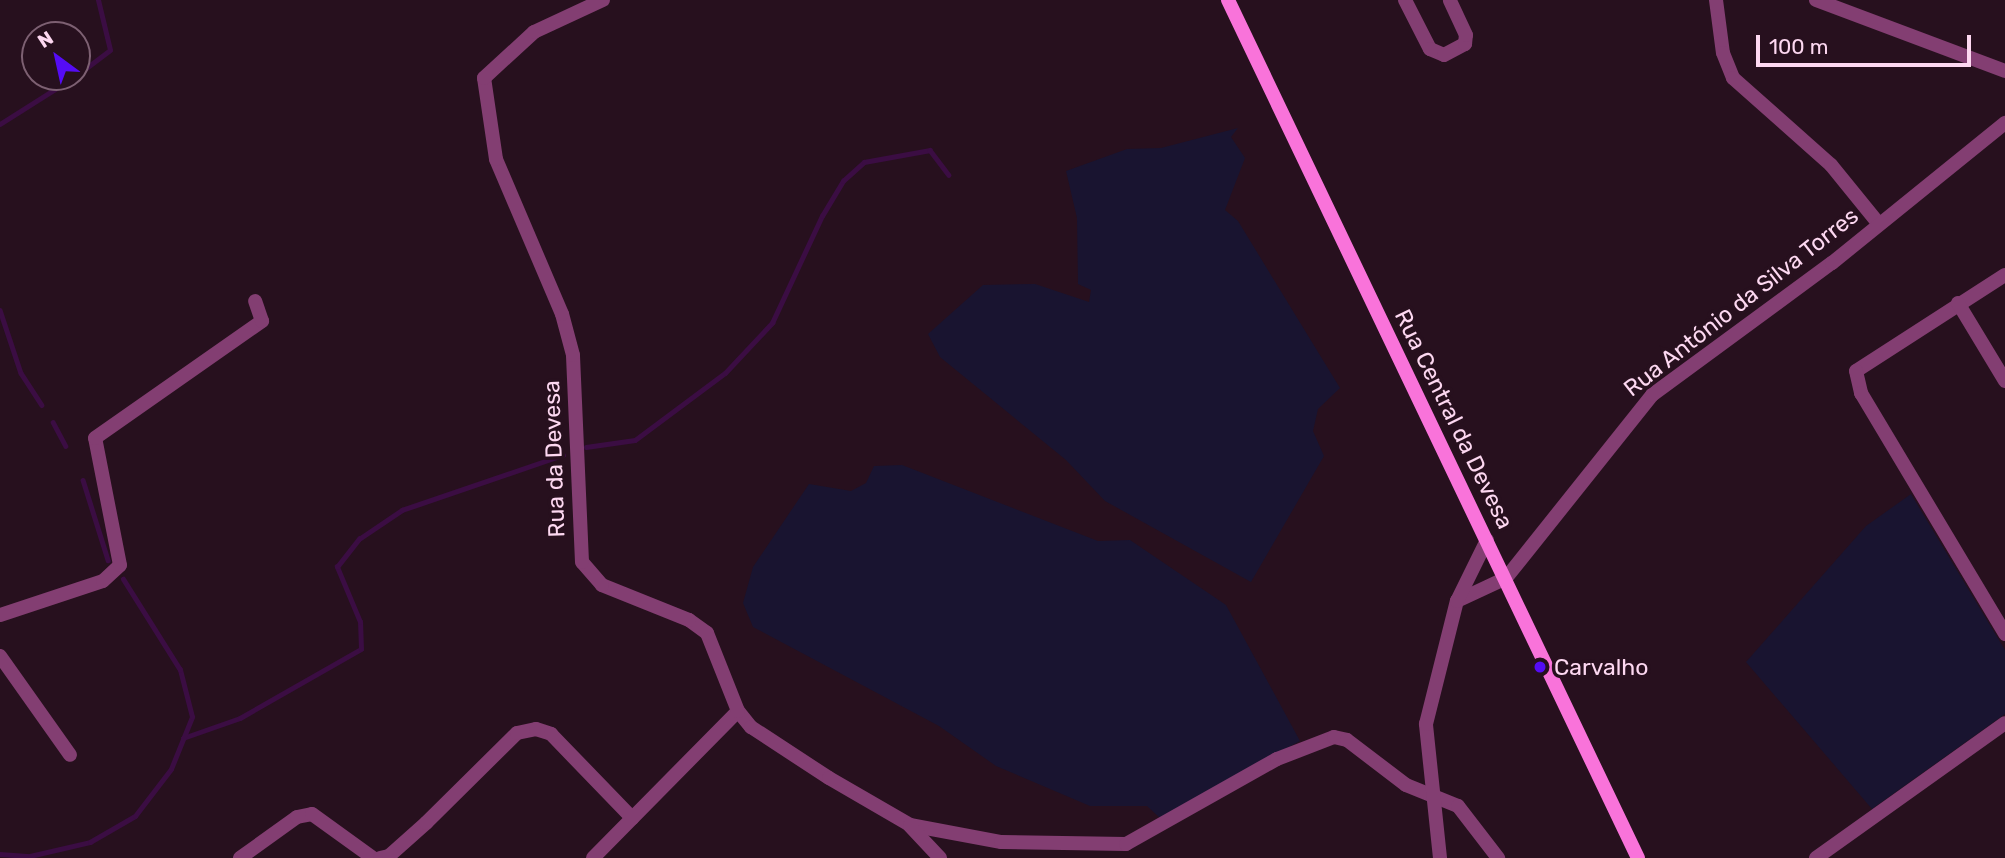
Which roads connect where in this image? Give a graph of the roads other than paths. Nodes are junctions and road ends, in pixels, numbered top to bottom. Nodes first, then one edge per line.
1 (603, 0) edge
2 (1228, 0) edge
3 (1405, 0) edge
4 (1450, 0) edge
5 (1716, 0) edge
6 (1816, 0) edge
7 (2005, 71) edge
8 (2005, 122) edge
9 (1879, 223) junction
10 (2005, 275) edge
11 (255, 301) dead end
12 (1958, 303) junction
13 (2005, 381) edge
14 (1487, 540) junction
15 (1506, 578) junction
16 (1457, 601) junction
17 (0, 615) edge
18 (2005, 634) edge
19 (0, 656) edge
20 (738, 711) junction
21 (2005, 723) edge
22 (70, 755) dead end
23 (1430, 792) junction
24 (632, 818) junction
25 (909, 825) junction
26 (240, 858) edge
27 (373, 858) edge
28 (380, 858) edge
29 (593, 858) edge
30 (940, 858) edge
31 (1440, 858) edge
32 (1498, 858) edge
33 (1638, 858) edge
34 (1816, 858) edge

1 - 20 street, Rua da Devesa
2 - 14 main road, Rua Central da Devesa
3 - 4 street
5 - 9 street
6 - 7 street
8 - 9 street, Rua António da Silva Torres
9 - 15 street, Rua António da Silva Torres
10 - 12 street
11 - 17 street
12 - 13 street
12 - 18 street
14 - 15 main road, Rua Central da Devesa
14 - 16 street
15 - 16 street
15 - 33 main road, Rua Central da Devesa
16 - 23 street
19 - 22 street
20 - 24 street
20 - 25 street
21 - 34 street
23 - 25 street
23 - 31 street
23 - 32 street
24 - 28 street
24 - 29 street
25 - 30 street
26 - 27 street

